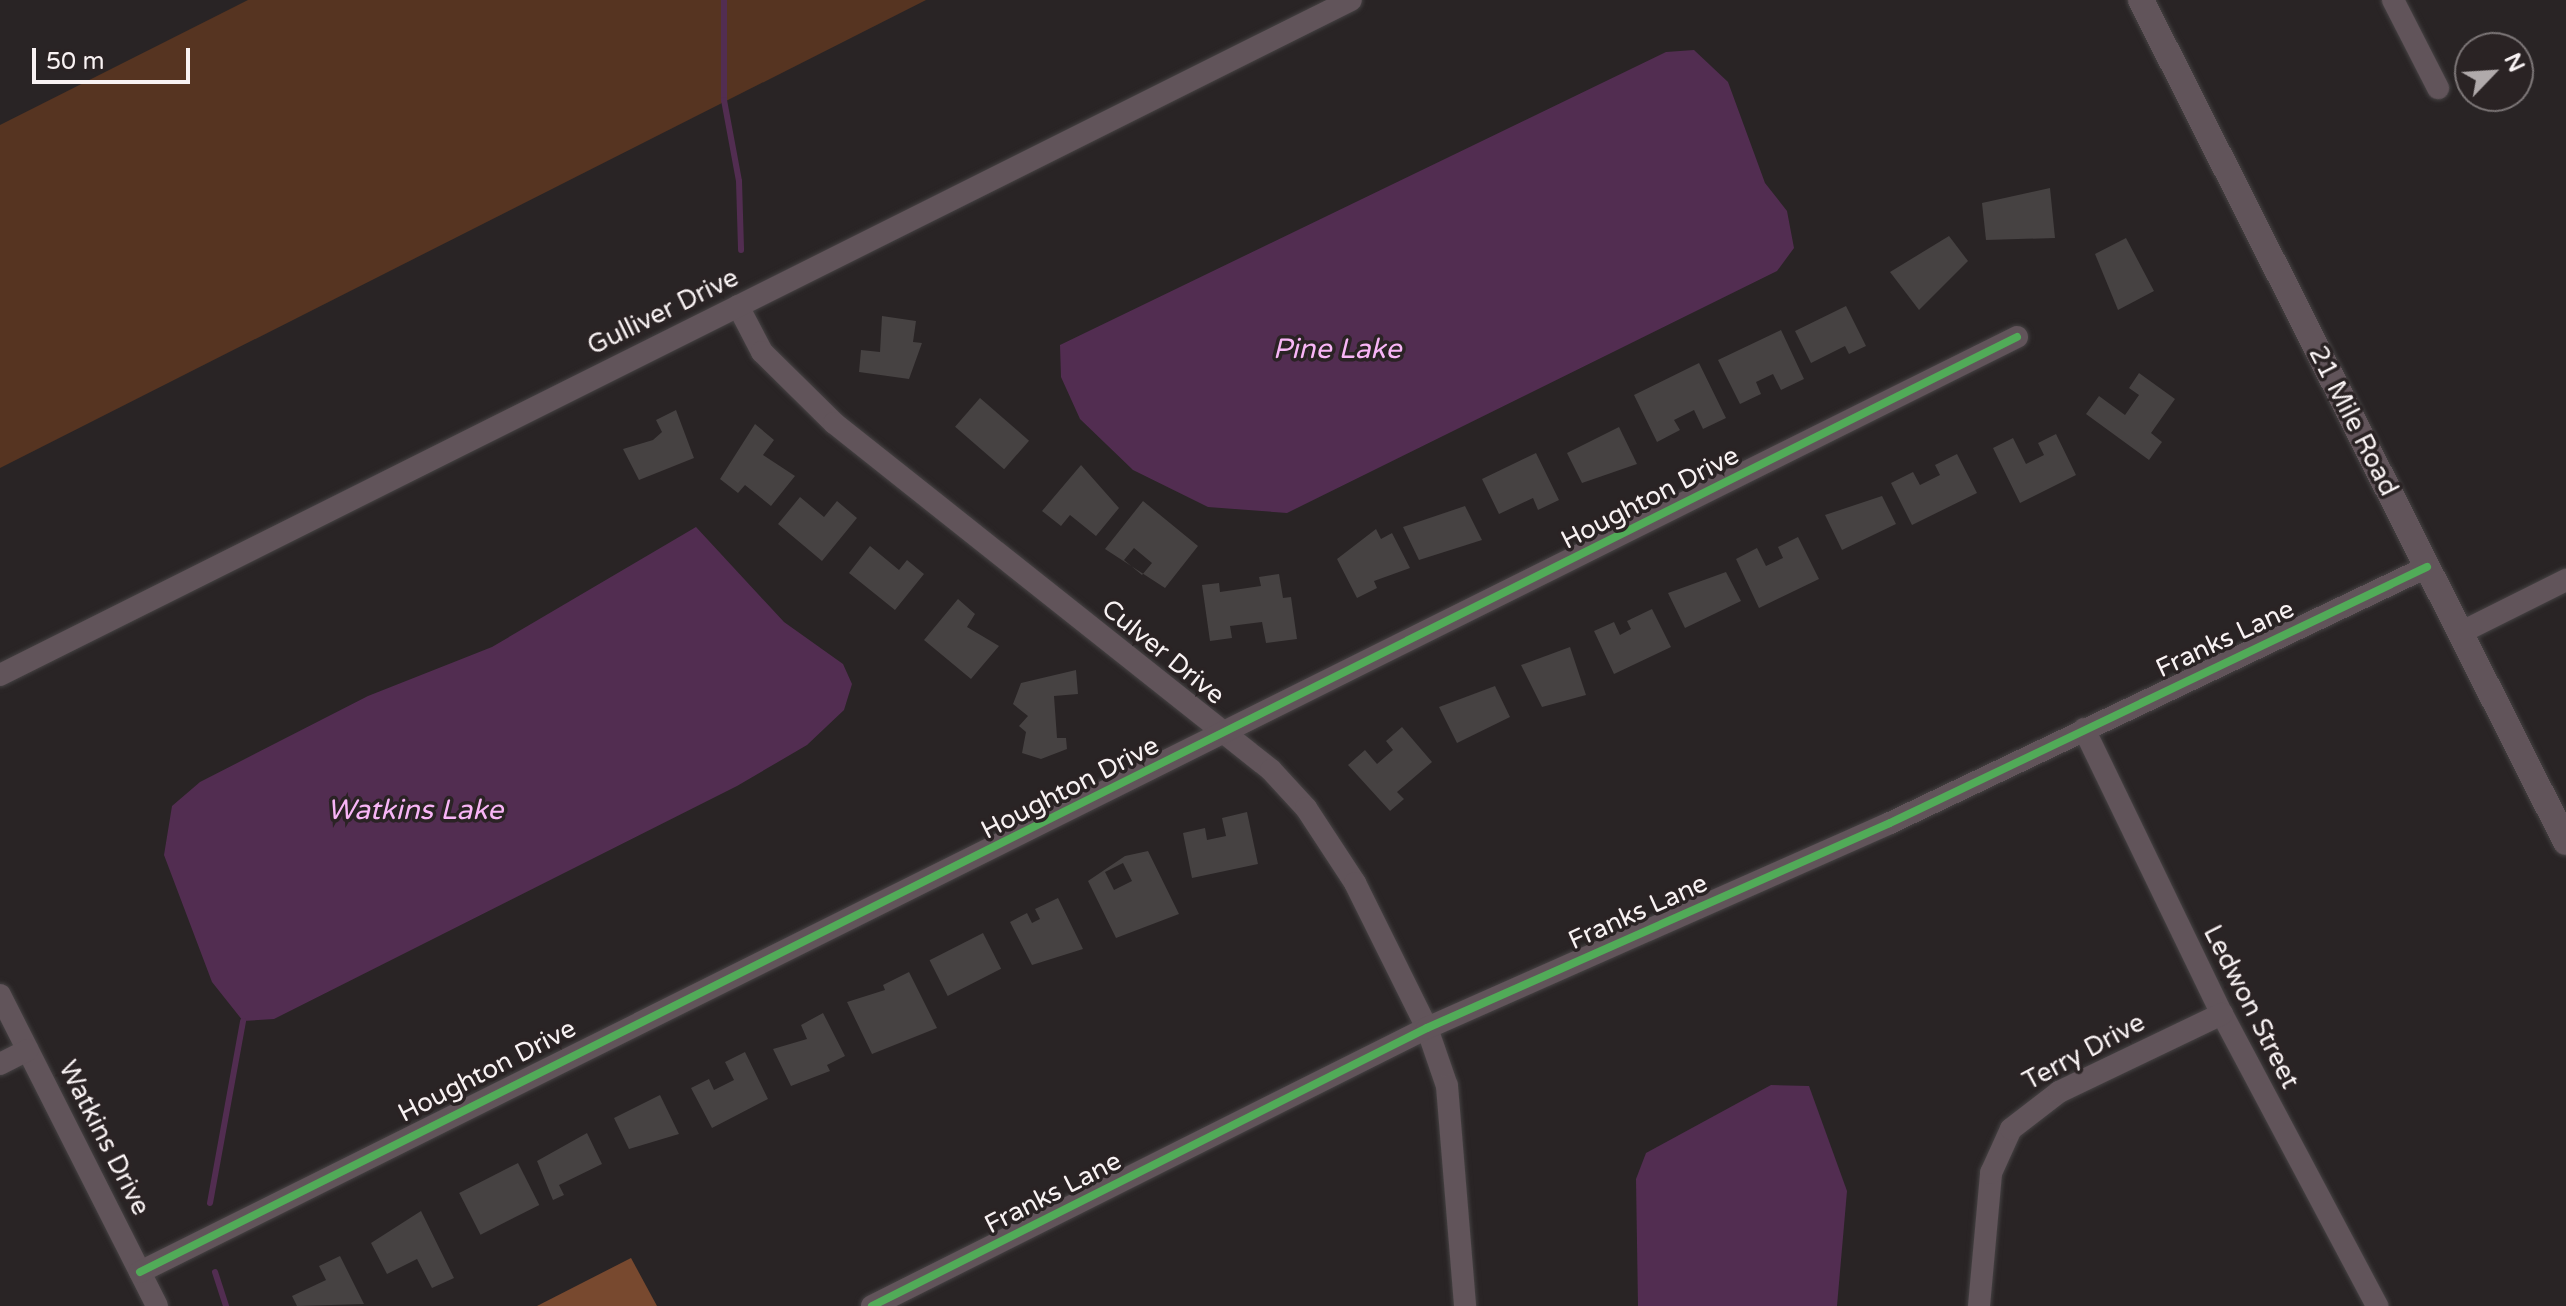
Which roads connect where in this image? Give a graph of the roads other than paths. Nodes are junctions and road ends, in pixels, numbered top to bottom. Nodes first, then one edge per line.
1 (1351, 0) edge
2 (2141, 0) edge
3 (2393, 0) edge
4 (2438, 88) dead end
5 (738, 306) junction
6 (2017, 337) dead end
7 (2427, 567) junction
8 (2566, 580) edge
9 (2460, 633) junction
10 (0, 675) edge
11 (2084, 729) junction
12 (1221, 735) junction
13 (2566, 842) edge
14 (0, 995) edge
15 (2222, 1014) junction
16 (1427, 1028) junction
17 (28, 1050) junction
18 (0, 1064) edge
19 (140, 1272) junction
20 (157, 1306) edge
21 (872, 1306) edge
22 (1465, 1306) edge
23 (1979, 1306) edge
24 (2377, 1306) edge

1 - 5 street, Gulliver Drive
2 - 7 street, 21 Mile Road
3 - 4 street
5 - 10 street, Gulliver Drive
5 - 12 street, Culver Drive
6 - 12 street, Houghton Drive
7 - 9 street, 21 Mile Road
7 - 11 street, Franks Lane
8 - 9 street
9 - 13 street, 21 Mile Road
11 - 15 street, Ledwon Street
11 - 16 street, Franks Lane
12 - 16 street, Culver Drive
12 - 19 street, Houghton Drive
14 - 17 street, Watkins Drive
15 - 23 street, Terry Drive
15 - 24 street, Ledwon Street
16 - 21 street, Franks Lane
16 - 22 street, Culver Drive
17 - 18 street
17 - 19 street, Watkins Drive
19 - 20 street, Watkins Drive

